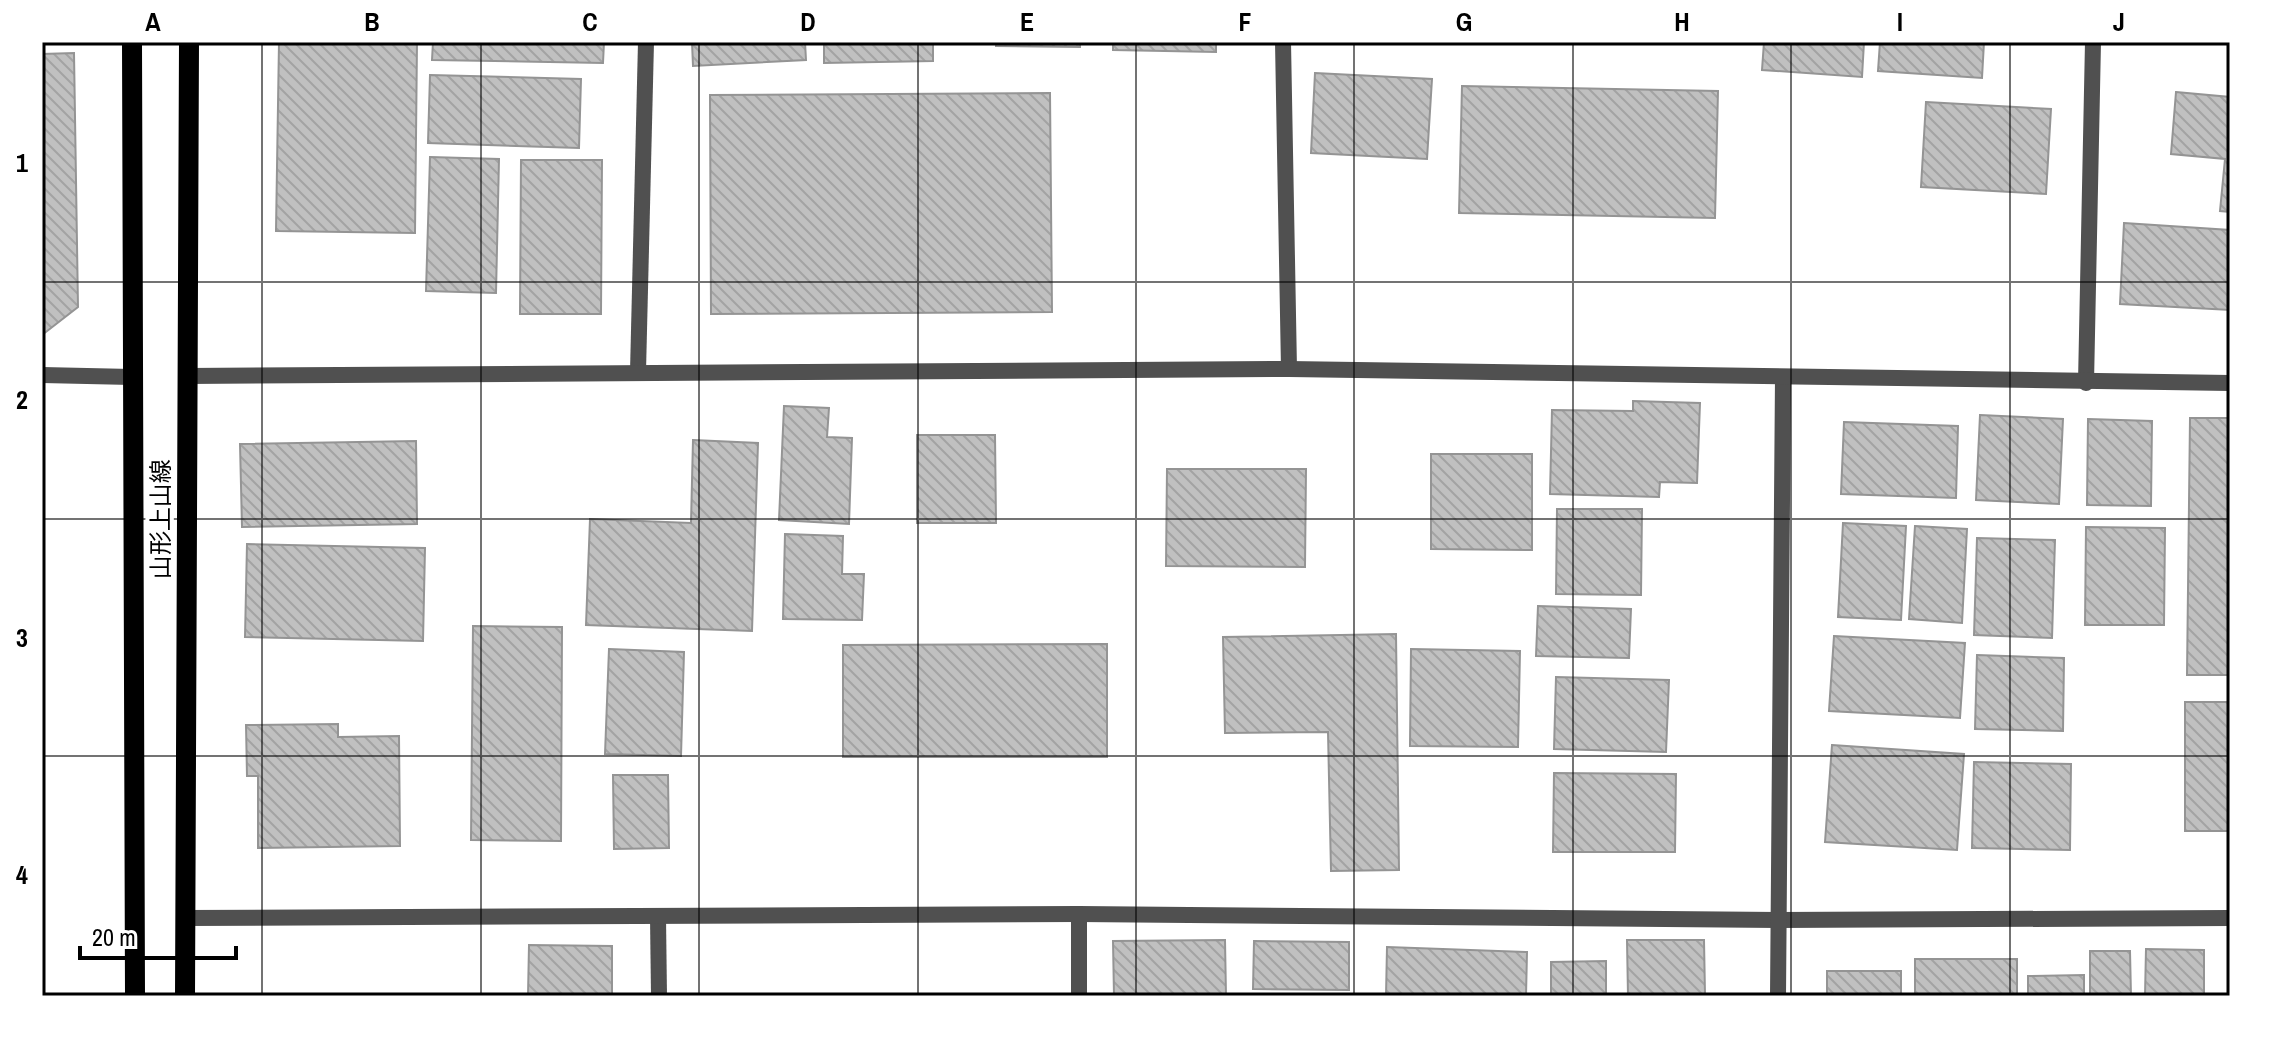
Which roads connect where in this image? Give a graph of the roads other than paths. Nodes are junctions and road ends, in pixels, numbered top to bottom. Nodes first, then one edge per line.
1 (132, 42) edge
2 (189, 42) edge
3 (646, 42) edge
4 (1283, 42) edge
5 (2093, 42) edge
6 (1289, 369) junction
7 (638, 372) junction
8 (42, 375) edge
9 (187, 376) junction
10 (132, 377) junction
11 (1783, 377) junction
12 (2086, 383) junction
13 (2230, 383) edge
14 (1079, 914) junction
15 (658, 917) junction
16 (185, 918) junction
17 (2230, 918) edge
18 (1778, 920) junction
19 (135, 996) edge
20 (185, 996) edge
21 (659, 996) edge
22 (1079, 996) edge
23 (1778, 996) edge

1 - 10 main road, 山形上山線
2 - 9 main road, 山形上山線
3 - 7 street
4 - 6 street
5 - 12 street
6 - 7 street
6 - 11 street
7 - 9 street
8 - 10 street
9 - 16 main road, 山形上山線
10 - 19 main road, 山形上山線
11 - 12 street
11 - 18 street
12 - 13 street
14 - 15 street
14 - 18 street
14 - 22 street
15 - 16 street
15 - 21 street
16 - 20 main road, 山形上山線
17 - 18 street
18 - 23 street

